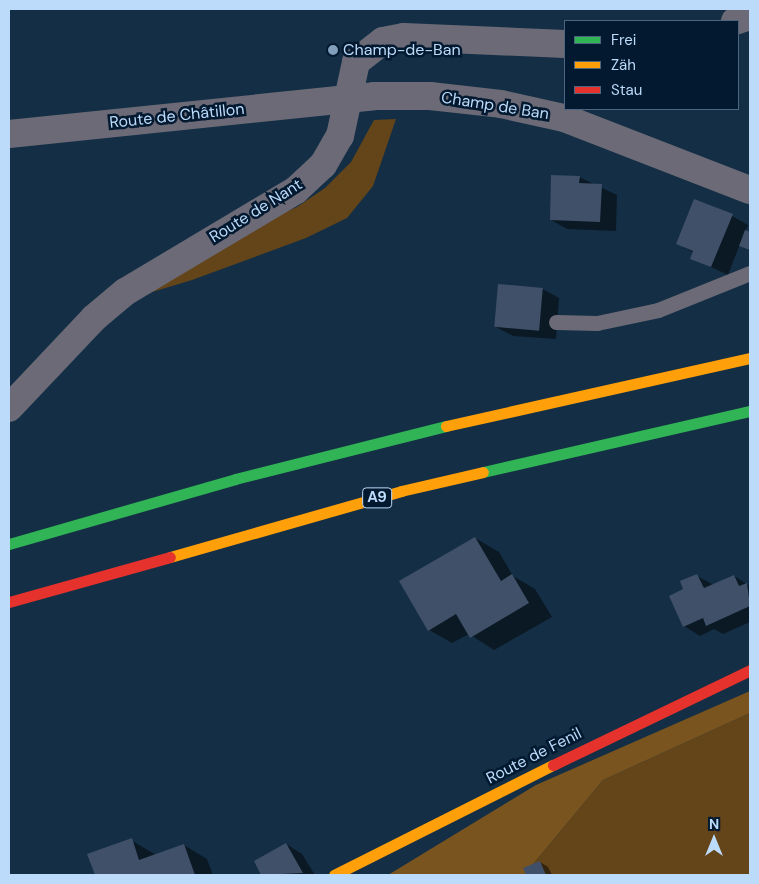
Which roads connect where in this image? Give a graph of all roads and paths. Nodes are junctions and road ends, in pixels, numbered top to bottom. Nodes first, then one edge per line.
1 (750, 16) edge
2 (738, 20) edge
3 (564, 44) edge
4 (346, 100) junction
5 (9, 134) edge
6 (750, 190) edge
7 (750, 273) edge
8 (556, 322) dead end
9 (750, 358) edge
10 (9, 408) edge
11 (750, 412) edge
12 (9, 544) edge
13 (9, 602) edge
14 (750, 670) edge
15 (334, 875) edge

1 - 2 street
3 - 4 street, Route de Nant
4 - 5 street, Route de Châtillon
4 - 6 street, Champ de Ban
4 - 10 street, Route de Nant
7 - 8 lane
9 - 12 main road
11 - 13 main road, A9
14 - 15 main road, Route de Fenil

